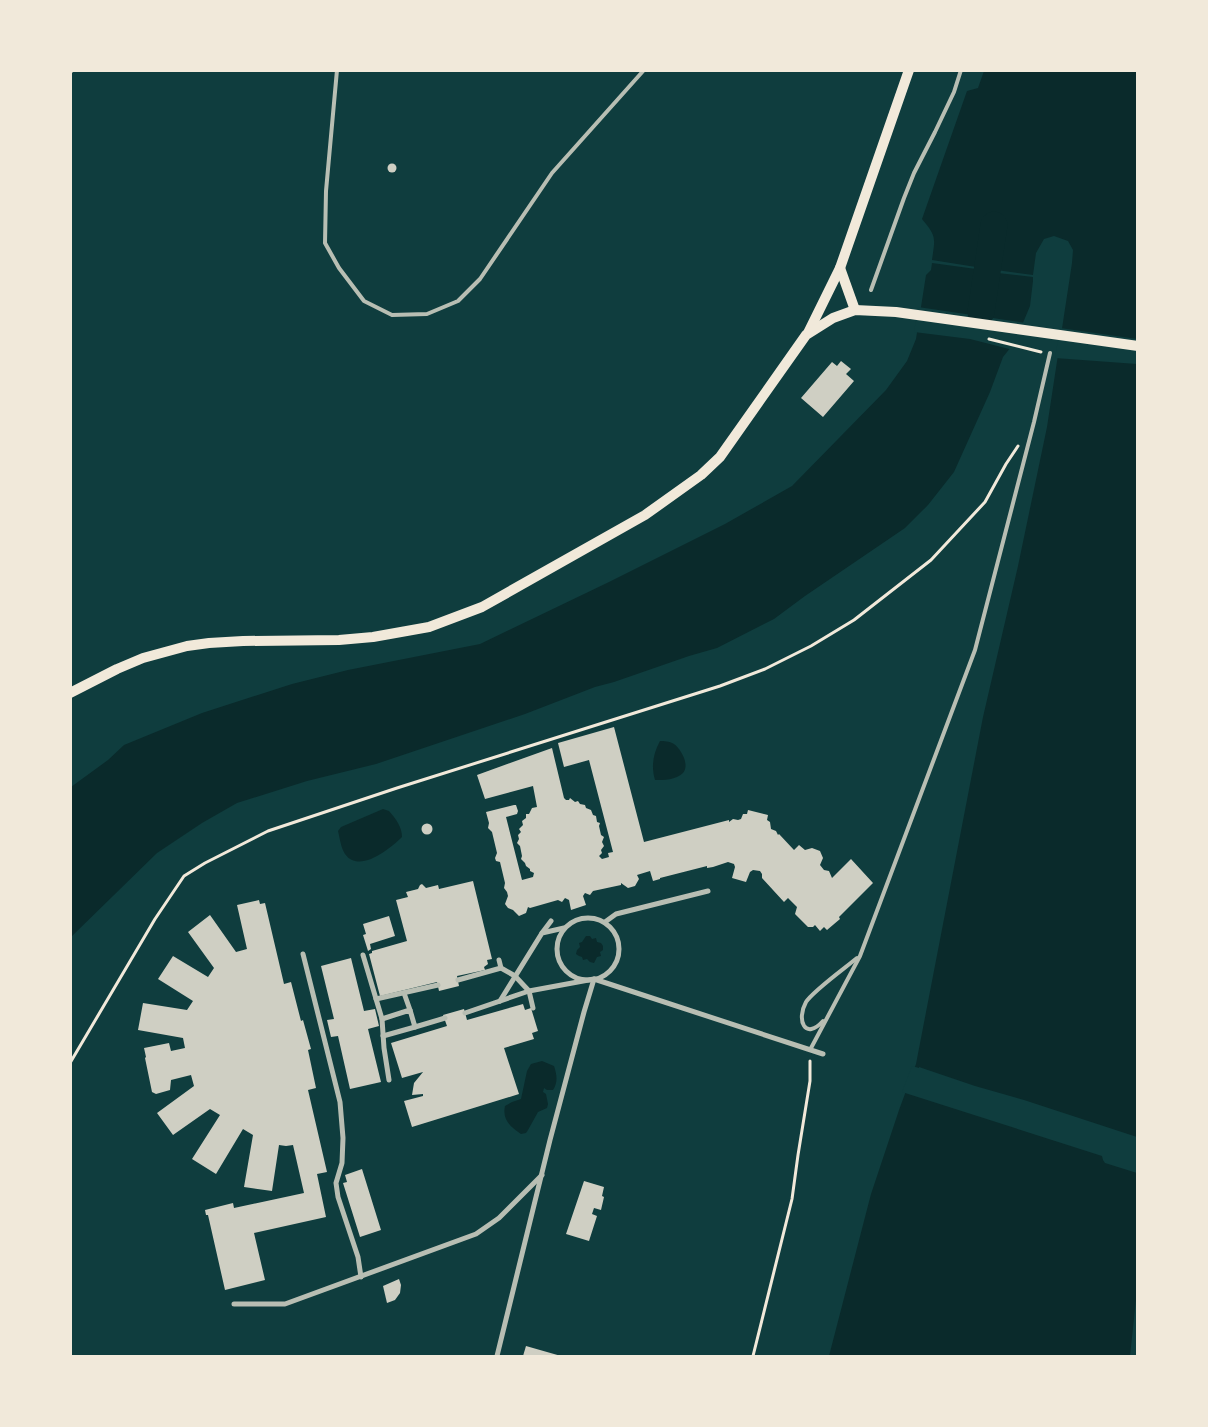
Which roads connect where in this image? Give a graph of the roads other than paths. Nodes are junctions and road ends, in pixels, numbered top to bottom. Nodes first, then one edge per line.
1 (337, 70) edge
2 (644, 70) edge
3 (909, 70) edge
4 (961, 70) edge
5 (840, 268) junction
6 (872, 290) dead end
7 (855, 310) junction
8 (806, 336) junction
9 (1137, 346) edge
10 (1050, 353) dead end
11 (70, 693) edge
12 (708, 891) dead end
13 (551, 921) dead end
14 (605, 922) junction
15 (539, 924) dead end
16 (565, 928) junction
17 (542, 933) junction
18 (303, 954) dead end
19 (363, 956) dead end
20 (860, 956) junction
21 (499, 960) dead end
22 (501, 968) junction
23 (515, 976) junction
24 (594, 979) junction
25 (458, 980) dead end
26 (438, 985) dead end
27 (529, 991) junction
28 (404, 993) junction
29 (376, 999) junction
30 (500, 1001) junction
31 (533, 1008) dead end
32 (410, 1010) junction
33 (465, 1012) dead end
34 (828, 1016) junction
35 (445, 1018) dead end
36 (382, 1019) junction
37 (415, 1027) junction
38 (383, 1036) junction
39 (810, 1050) junction
40 (823, 1054) dead end
41 (389, 1080) dead end
42 (542, 1175) junction
43 (361, 1277) junction
44 (234, 1304) dead end
45 (497, 1356) edge

1 - 2 lane
3 - 5 main road
4 - 6 lane
5 - 7 main road
5 - 8 main road
7 - 8 main road
7 - 9 main road
8 - 11 main road
10 - 20 lane
12 - 14 street
13 - 17 street
14 - 16 street
14 - 24 street
15 - 17 street
16 - 17 street
16 - 24 street
17 - 23 street
18 - 43 street
19 - 29 street
20 - 34 lane
20 - 34 lane
21 - 22 street
22 - 23 street
22 - 25 street
23 - 27 street
23 - 30 street
24 - 27 street
24 - 39 street
24 - 42 street
26 - 28 street
27 - 30 street
27 - 31 street
28 - 29 street
28 - 32 street
29 - 36 street
30 - 33 street
32 - 36 street
32 - 37 street
34 - 39 lane
35 - 37 street
36 - 38 street
37 - 38 street
38 - 41 street
39 - 40 street
42 - 43 street
42 - 45 street
43 - 44 street

